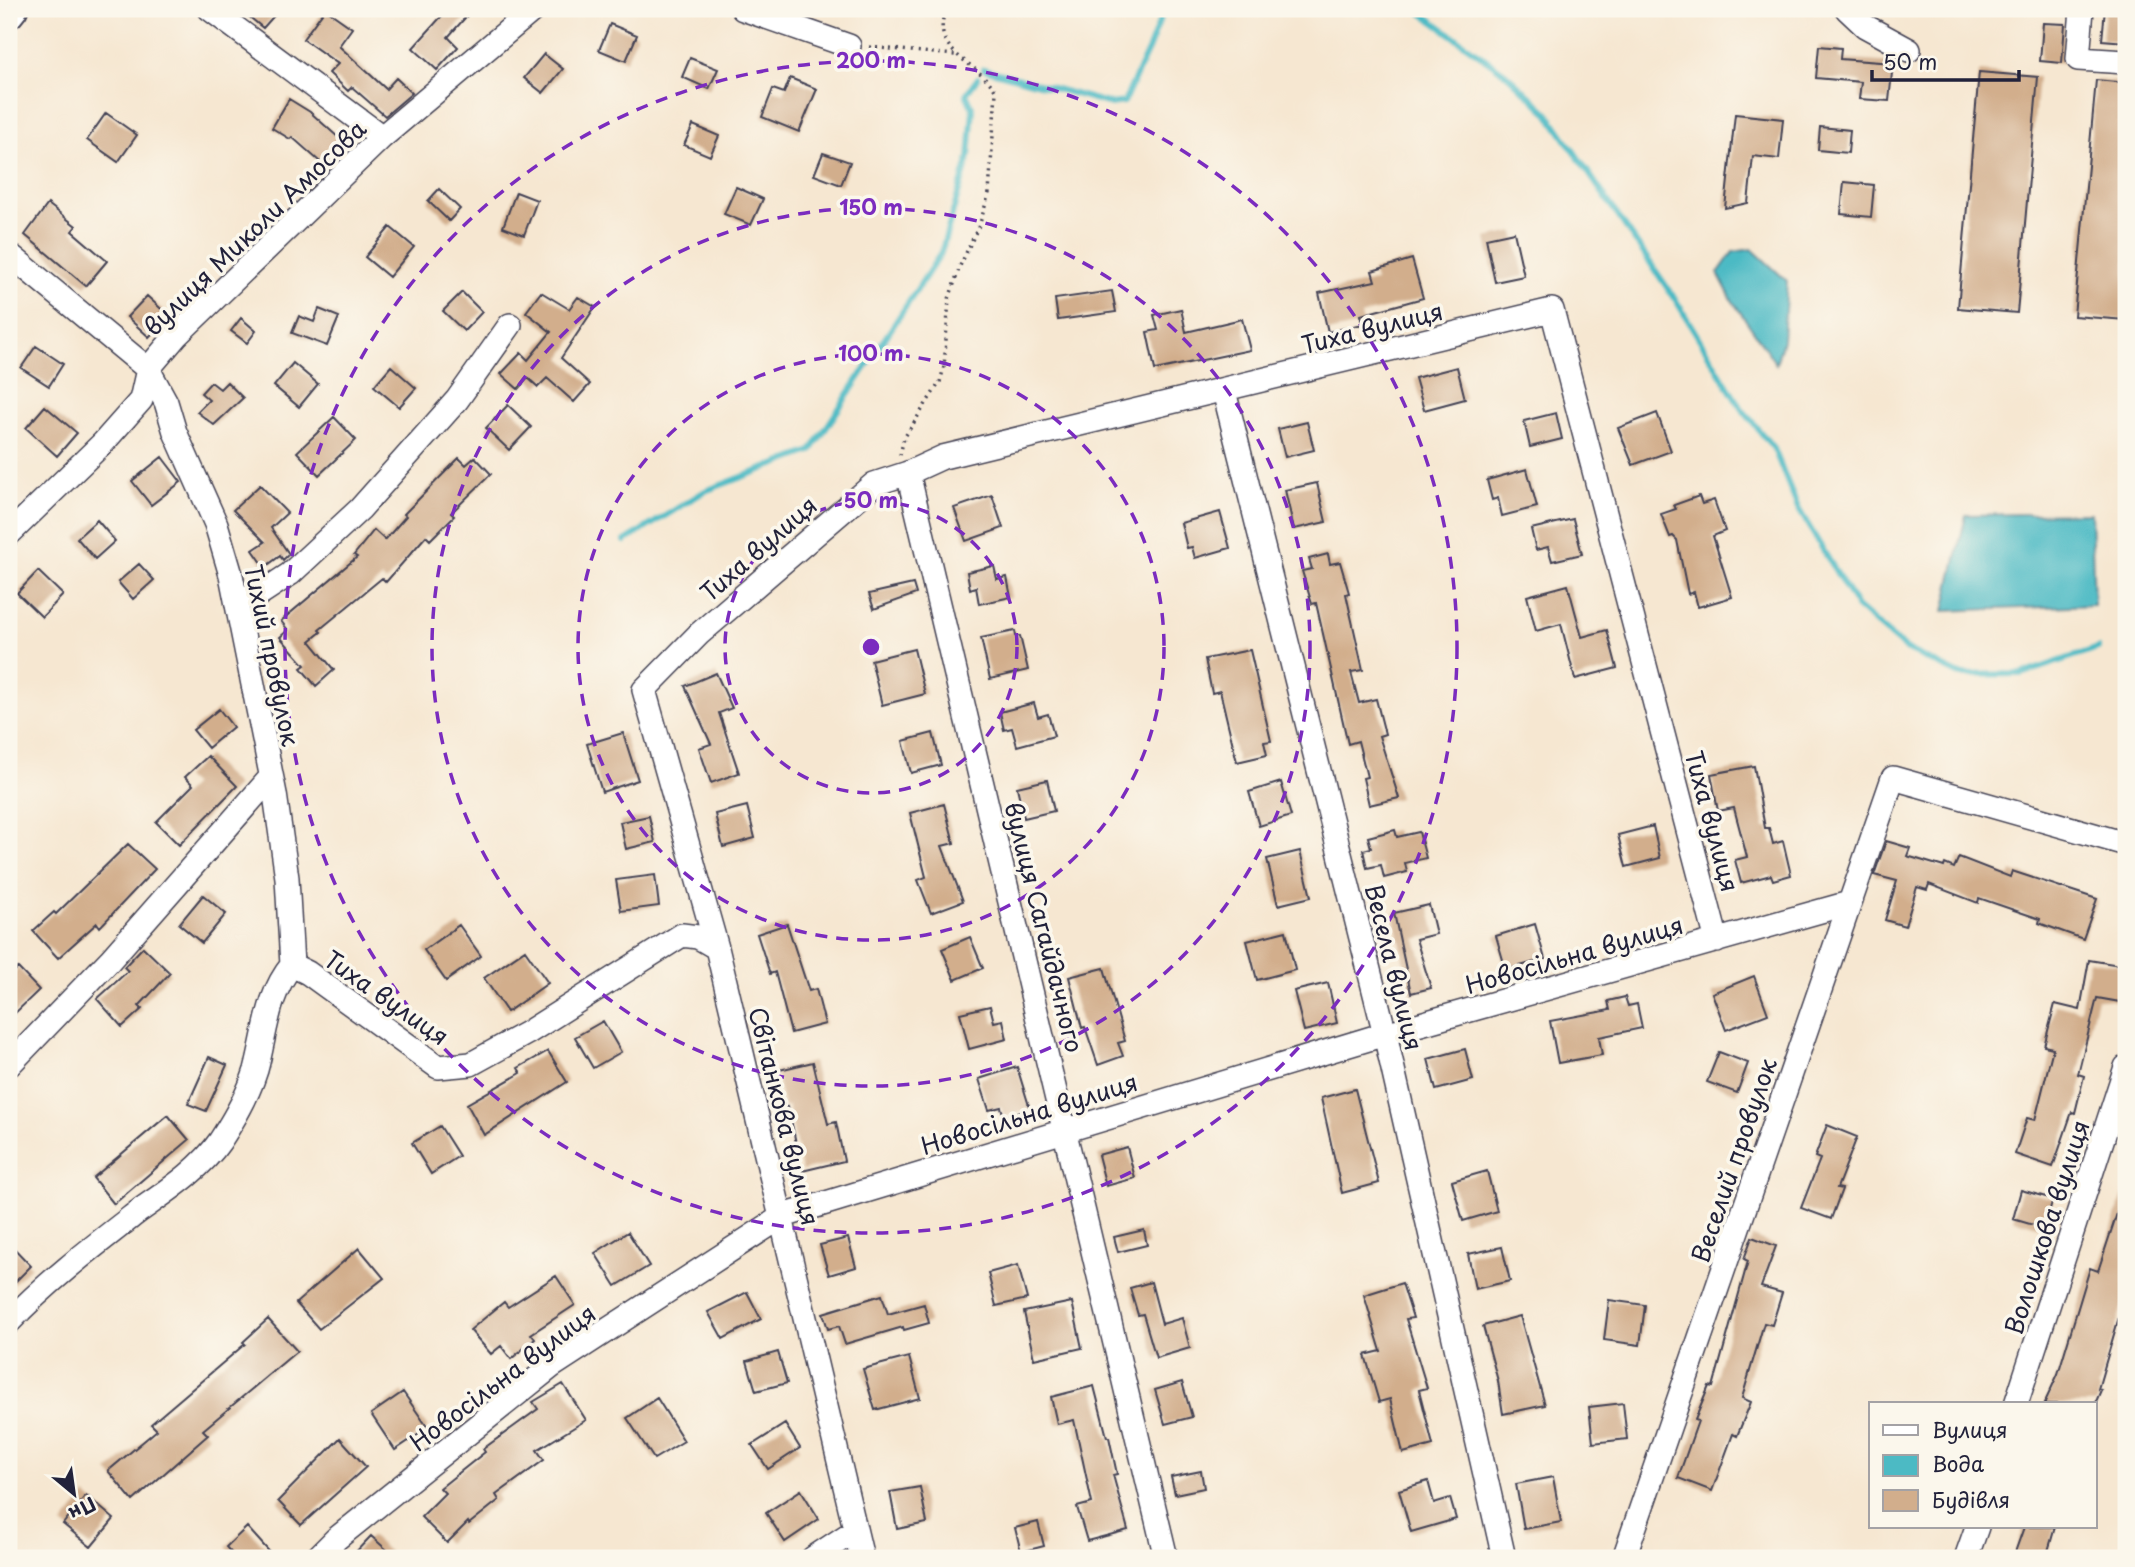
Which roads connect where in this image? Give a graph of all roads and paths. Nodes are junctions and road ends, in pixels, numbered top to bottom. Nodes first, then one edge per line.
1 (13, 9) edge
2 (210, 9) edge
3 (534, 9) edge
4 (743, 9) edge
5 (946, 9) edge
6 (1847, 9) edge
7 (2082, 9) edge
8 (9, 14) edge
9 (849, 46) joint
10 (1909, 50) dead end
11 (957, 55) junction
12 (2126, 62) edge
13 (382, 137) junction
14 (9, 254) edge
15 (510, 325) dead end
16 (148, 369) junction
17 (1224, 391) junction
18 (908, 473) junction
19 (9, 534) edge
20 (236, 600) junction
21 (644, 690) joint
22 (271, 777) junction
23 (2126, 844) edge
24 (1849, 903) junction
25 (1717, 941) junction
26 (717, 948) junction
27 (292, 965) junction
28 (1385, 1034) junction
29 (9, 1065) edge
30 (2126, 1067) edge
31 (1066, 1128) junction
32 (783, 1216) junction
33 (9, 1322) edge
34 (2018, 1402) edge
35 (1977, 1528) edge
36 (855, 1531) junction
37 (317, 1558) edge
38 (813, 1558) edge
39 (862, 1558) edge
40 (1166, 1558) edge
41 (1504, 1558) edge
42 (1624, 1558) edge
43 (1966, 1558) edge

1 - 8 main road
2 - 13 street
3 - 13 street, вулиця Миколи Амосова
4 - 9 street
5 - 11 path
6 - 10 street
7 - 12 street
9 - 11 path
11 - 18 path
13 - 16 street, вулиця Миколи Амосова
14 - 16 street
15 - 20 street
16 - 19 street, вулиця Миколи Амосова
16 - 20 street, Тихий провулок
17 - 18 street, Тиха вулиця
17 - 25 street, Тиха вулиця
17 - 28 street, Весела вулиця
18 - 21 street, Тиха вулиця
18 - 31 street, вулиця Сагайдачного
20 - 22 street, Тихий провулок
21 - 26 street, Світанкова вулиця
22 - 27 street, Тихий провулок
22 - 29 street
23 - 24 street, Веселий провулок
24 - 25 street, Новосільна вулиця
24 - 42 street, Веселий провулок
25 - 28 street, Новосільна вулиця
26 - 27 street, Тиха вулиця
26 - 32 street, Світанкова вулиця
27 - 33 street, Тиха вулиця
28 - 31 street, Новосільна вулиця
28 - 41 street, Весела вулиця
30 - 34 street, Волошкова вулиця
31 - 32 street, Новосільна вулиця
31 - 40 street, вулиця Сагайдачного
32 - 36 street, Світанкова вулиця
32 - 37 street, Новосільна вулиця
35 - 43 street
36 - 38 street
36 - 39 street, Світанкова вулиця

